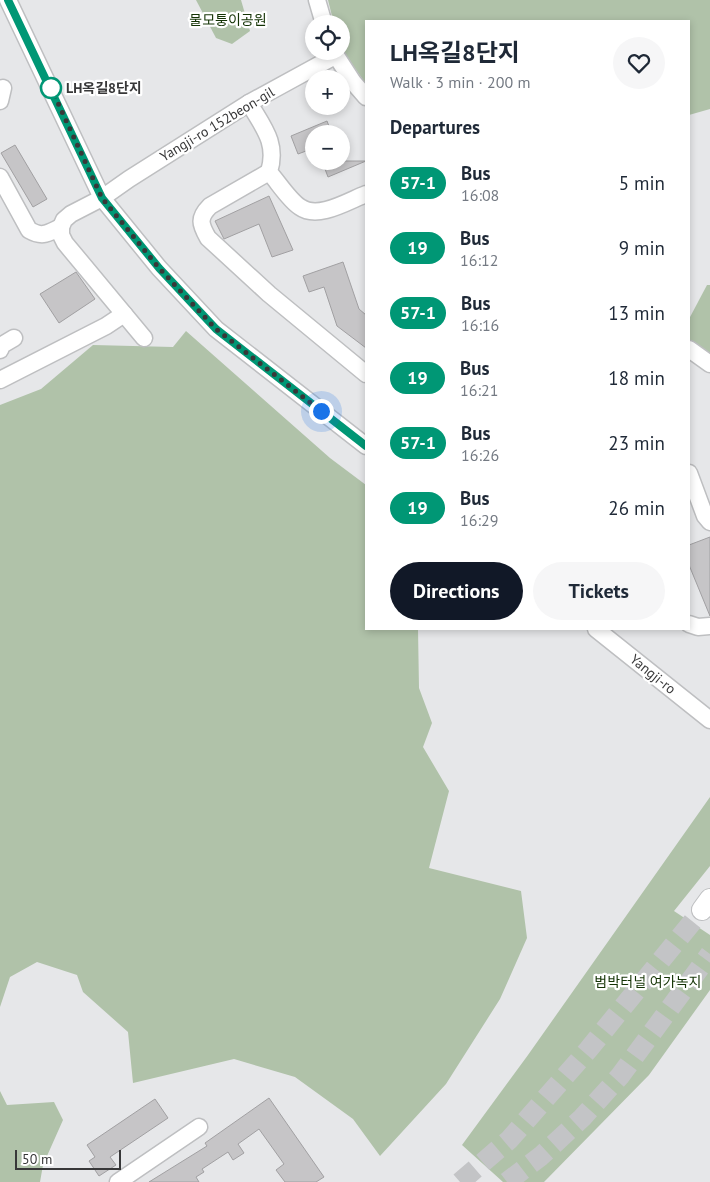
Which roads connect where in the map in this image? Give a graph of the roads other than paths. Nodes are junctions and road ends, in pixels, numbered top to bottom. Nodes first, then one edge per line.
1 (8, 0) edge
2 (317, 0) edge
3 (321, 15) edge
4 (323, 60) edge
5 (338, 60) edge
6 (365, 96) edge
7 (249, 102) junction
8 (269, 172) junction
9 (0, 177) edge
10 (365, 194) edge
11 (102, 198) junction
12 (61, 226) junction
13 (124, 314) junction
14 (14, 338) dead end
15 (144, 338) dead end
16 (0, 350) edge
17 (690, 350) edge
18 (710, 364) edge
19 (365, 373) edge
20 (0, 380) edge
21 (365, 445) edge
22 (690, 476) edge
23 (710, 522) edge
24 (690, 624) edge
25 (710, 626) edge
26 (597, 630) edge
27 (710, 720) edge
28 (199, 1127) dead end
29 (118, 1182) edge

1 - 11 street
2 - 3 street
4 - 7 street, Yangji-ro 152beon-gil
5 - 6 street
7 - 8 street
7 - 11 street, Yangji-ro 152beon-gil
8 - 10 street
8 - 19 street
9 - 12 street
11 - 12 street, Yangji-ro 152beon-gil
11 - 21 street
12 - 13 street
13 - 15 street
13 - 20 street
14 - 16 street
17 - 18 street
22 - 23 street
24 - 25 street
26 - 27 street, Yangji-ro
28 - 29 street

